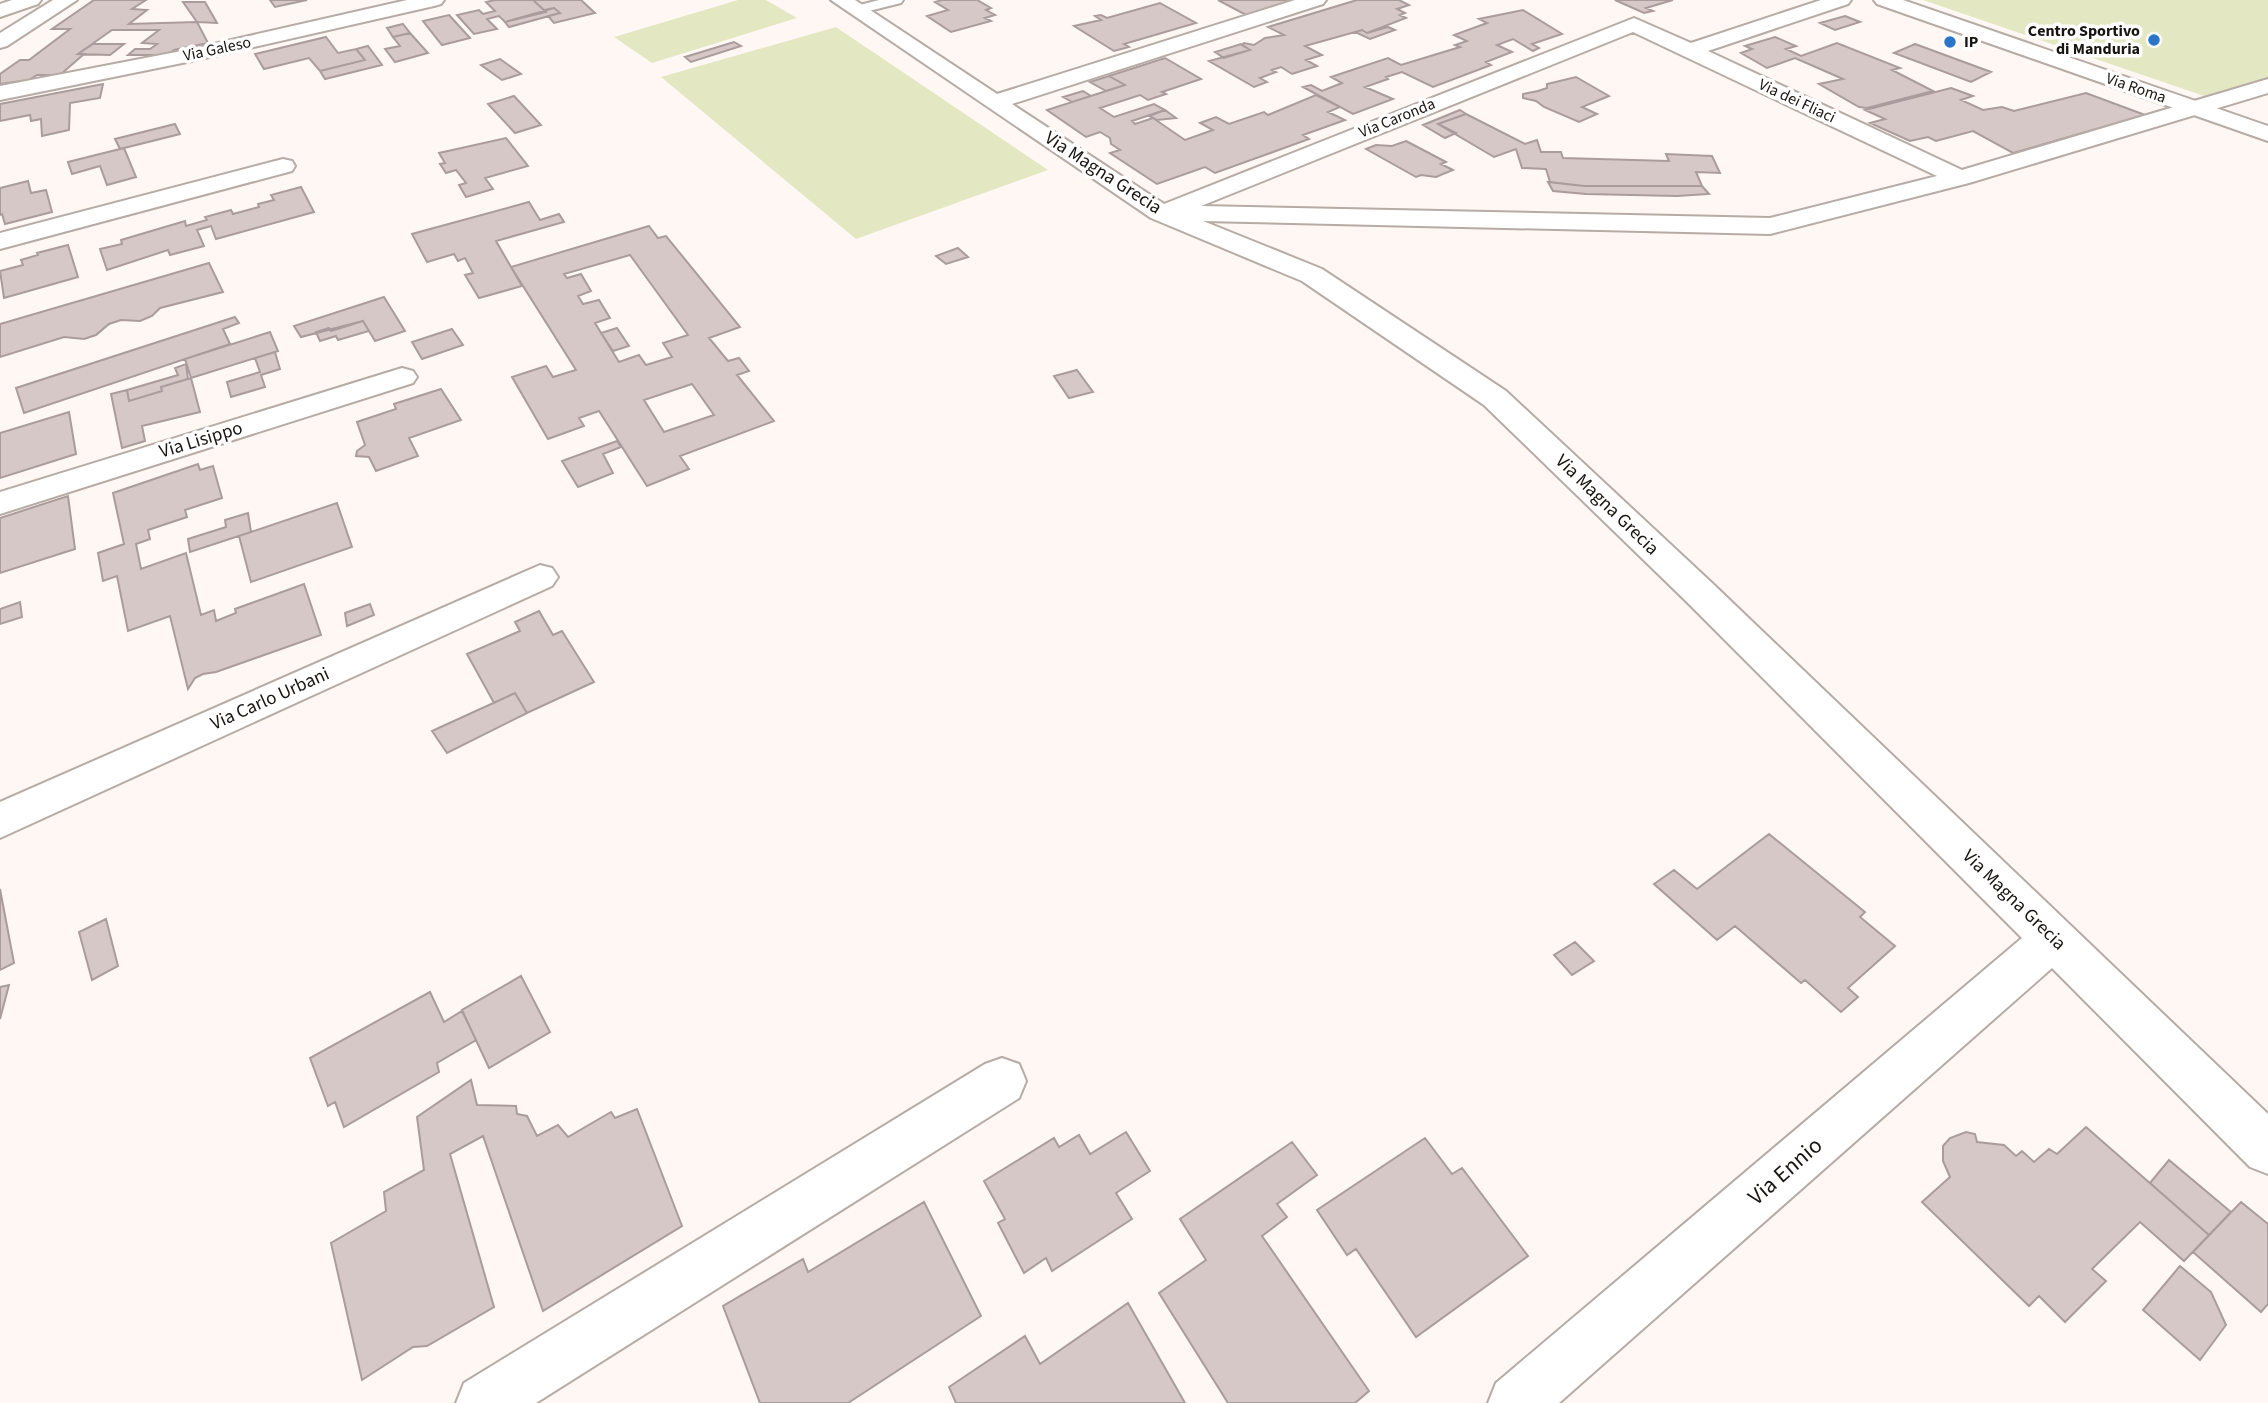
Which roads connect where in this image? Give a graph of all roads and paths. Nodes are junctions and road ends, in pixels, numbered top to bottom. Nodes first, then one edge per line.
1 (31, 0) edge
2 (67, 0) edge
3 (433, 0) edge
4 (896, 0) edge
5 (1316, 0) edge
6 (1841, 0) edge
7 (1884, 0) edge
8 (849, 5) edge
9 (0, 11) edge
10 (1634, 24) joint
11 (0, 42) edge
12 (1690, 50) junction
13 (2268, 86) edge
14 (0, 93) edge
15 (994, 102) junction
16 (2196, 109) junction
17 (2268, 134) edge
18 (283, 166) dead end
19 (1960, 178) junction
20 (1160, 213) junction
21 (0, 241) edge
22 (402, 377) dead end
23 (0, 503) edge
24 (540, 577) dead end
25 (0, 821) edge
26 (2053, 939) junction
27 (1002, 1081) dead end
28 (2268, 1149) edge
29 (484, 1403) edge
30 (1516, 1403) edge

1 - 9 street
2 - 11 street
3 - 14 street, Via Galeso
4 - 8 lane
5 - 15 street
6 - 12 street
7 - 16 street, Via Roma
8 - 15 street, Via Magna Grecia
10 - 12 street, Via dei Fliaci
10 - 20 street, Via Caronda
12 - 19 street, Via dei Fliaci
13 - 16 street
15 - 20 street, Via Magna Grecia
16 - 17 street, Via Roma
16 - 19 street
18 - 21 street
19 - 20 street
20 - 26 street, Via Magna Grecia
22 - 23 street, Via Lisippo
24 - 25 street, Via Carlo Urbani
26 - 28 street, Via Magna Grecia
26 - 30 street, Via Ennio
27 - 29 street

